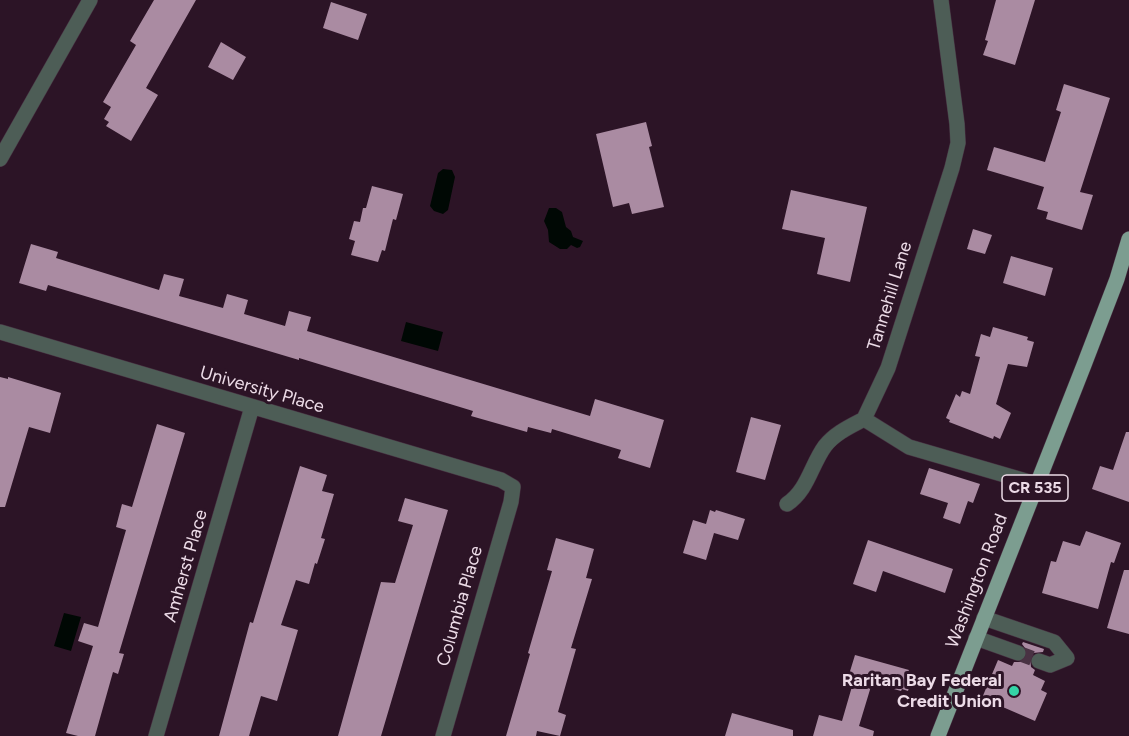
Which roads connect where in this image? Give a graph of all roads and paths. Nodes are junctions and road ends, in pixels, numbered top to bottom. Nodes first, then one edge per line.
1 (90, 0) edge
2 (941, 0) edge
3 (0, 159) edge
4 (1129, 239) edge
5 (1123, 281) edge
6 (0, 332) edge
7 (252, 407) junction
8 (864, 419) junction
9 (1036, 484) junction
10 (513, 487) joint
11 (787, 504) dead end
12 (984, 618) junction
13 (976, 638) junction
14 (1018, 653) tunnel mouth
15 (1039, 661) tunnel mouth
16 (156, 736) edge
17 (443, 736) edge
18 (938, 736) edge

1 - 3 street
2 - 8 street, Tannehill Lane
4 - 5 main road, Washington Road / CR 535
5 - 9 main road, Washington Road / CR 535
6 - 7 street, University Place
7 - 10 street, University Place
7 - 16 street, Amherst Place
8 - 9 street
8 - 11 street
9 - 12 main road, Washington Road / CR 535
10 - 17 street, Columbia Place
12 - 13 main road, Washington Road / CR 535
12 - 15 street
13 - 14 street
13 - 18 main road, Washington Road / CR 535

